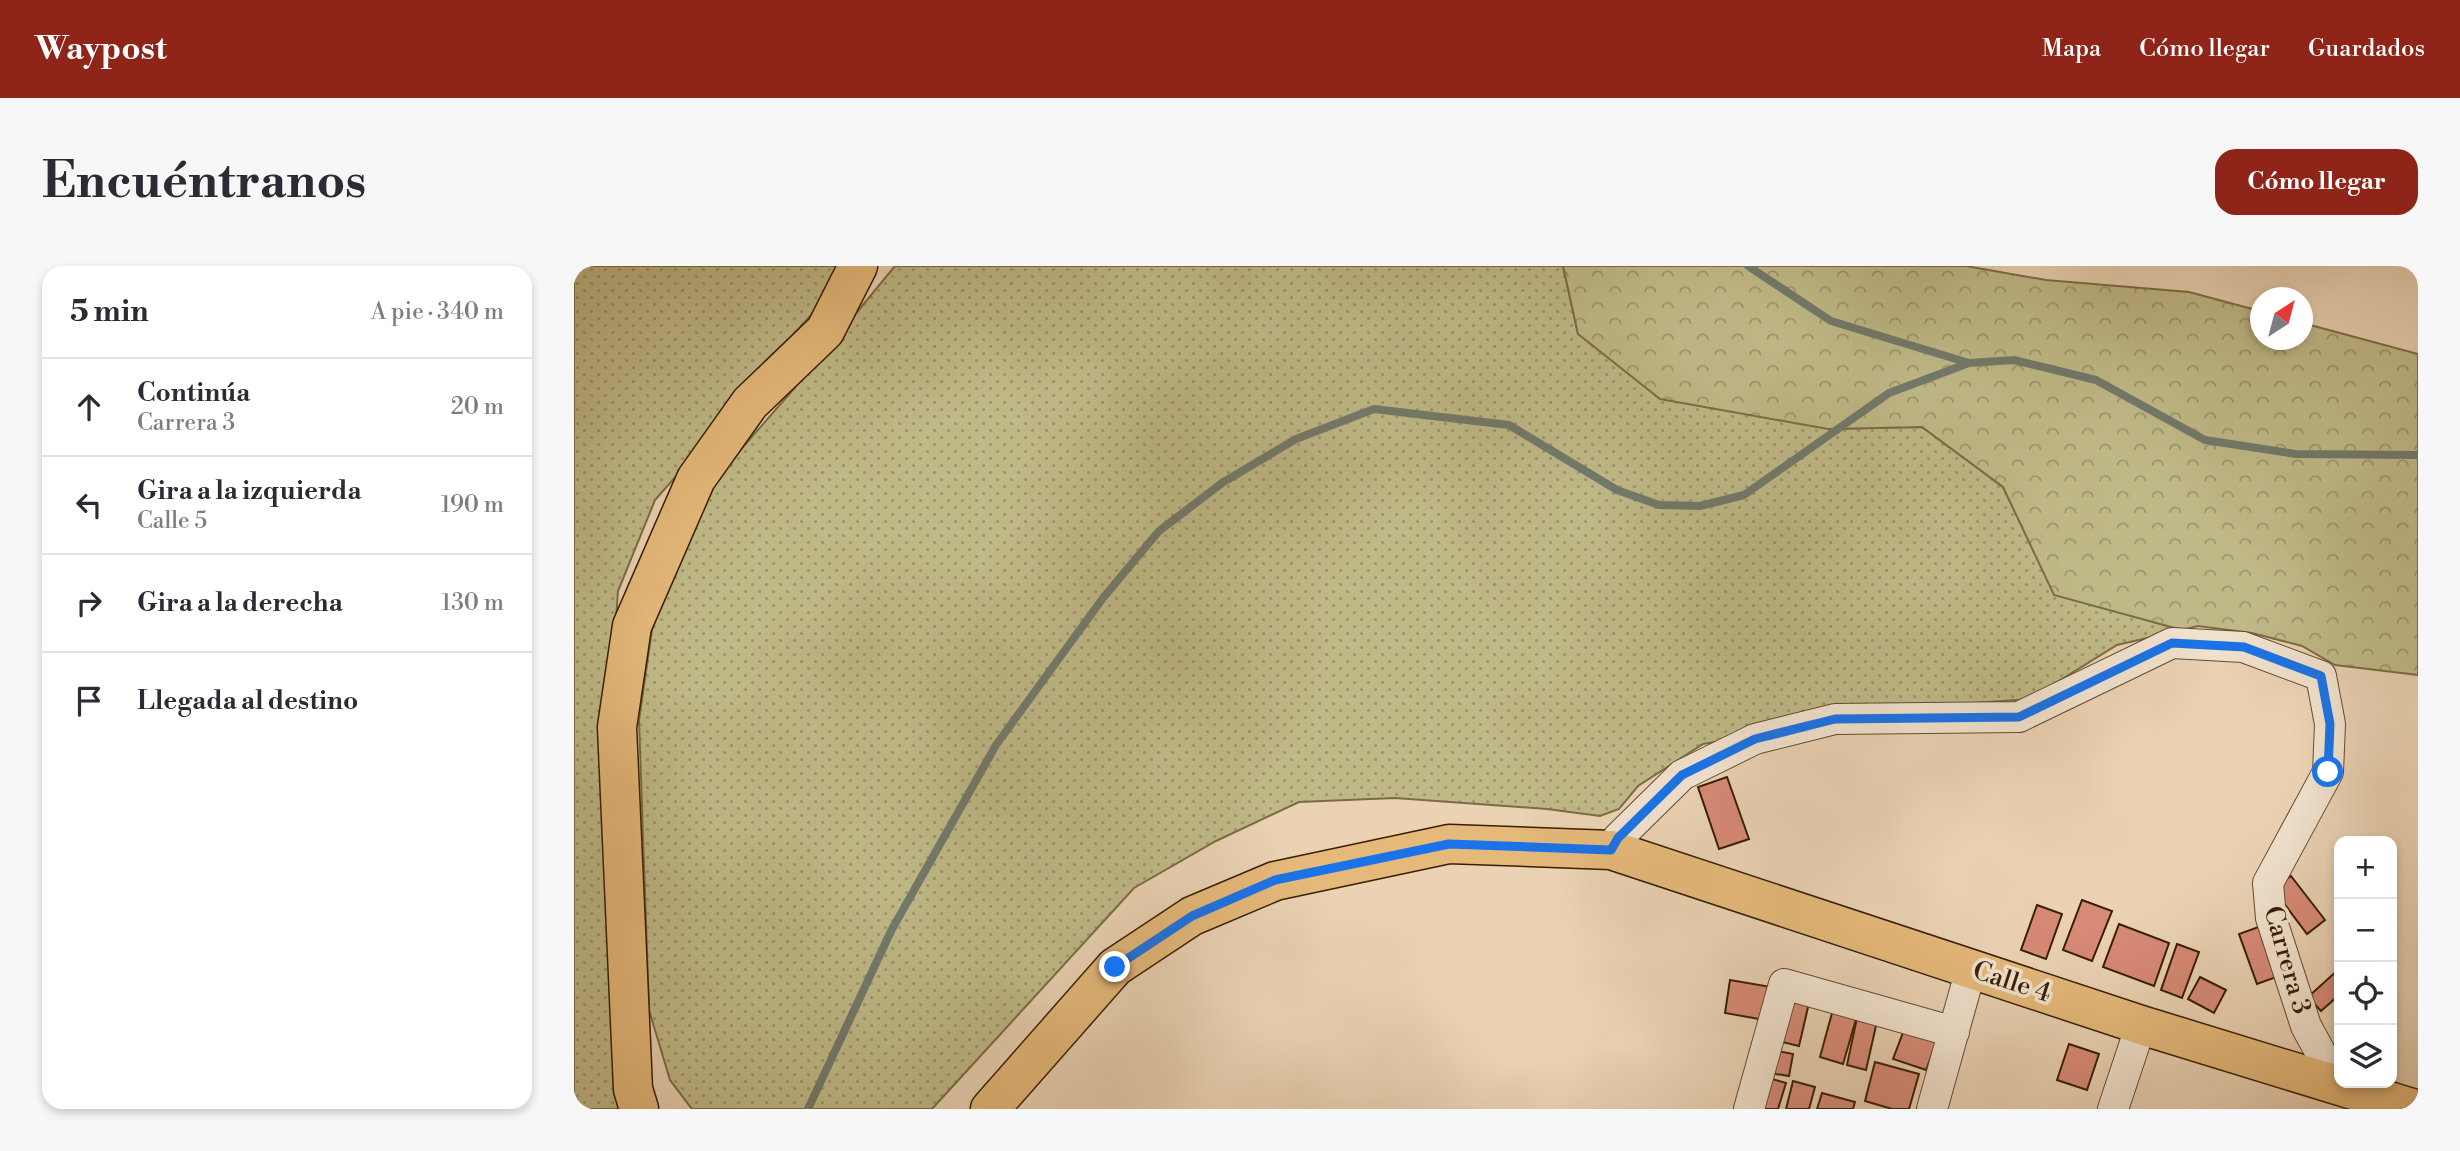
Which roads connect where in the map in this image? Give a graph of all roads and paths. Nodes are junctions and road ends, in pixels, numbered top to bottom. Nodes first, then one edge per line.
1 (858, 266) edge
2 (1611, 850) junction
3 (1971, 969) junction
4 (2141, 1025) junction
5 (1954, 1032) junction
6 (2334, 1077) edge
7 (2358, 1088) edge
8 (2406, 1101) edge
9 (639, 1109) edge
10 (990, 1109) edge
11 (1749, 1109) edge
12 (1933, 1109) edge
13 (2113, 1109) edge

1 - 9 main road
2 - 3 main road, Calle 4
2 - 6 street, Carrera 3
2 - 10 main road, Calle 4
3 - 4 main road, Calle 4
3 - 5 street
4 - 8 main road, Calle 4
4 - 13 street
5 - 11 street
5 - 12 street
7 - 8 street, Carrera 3

